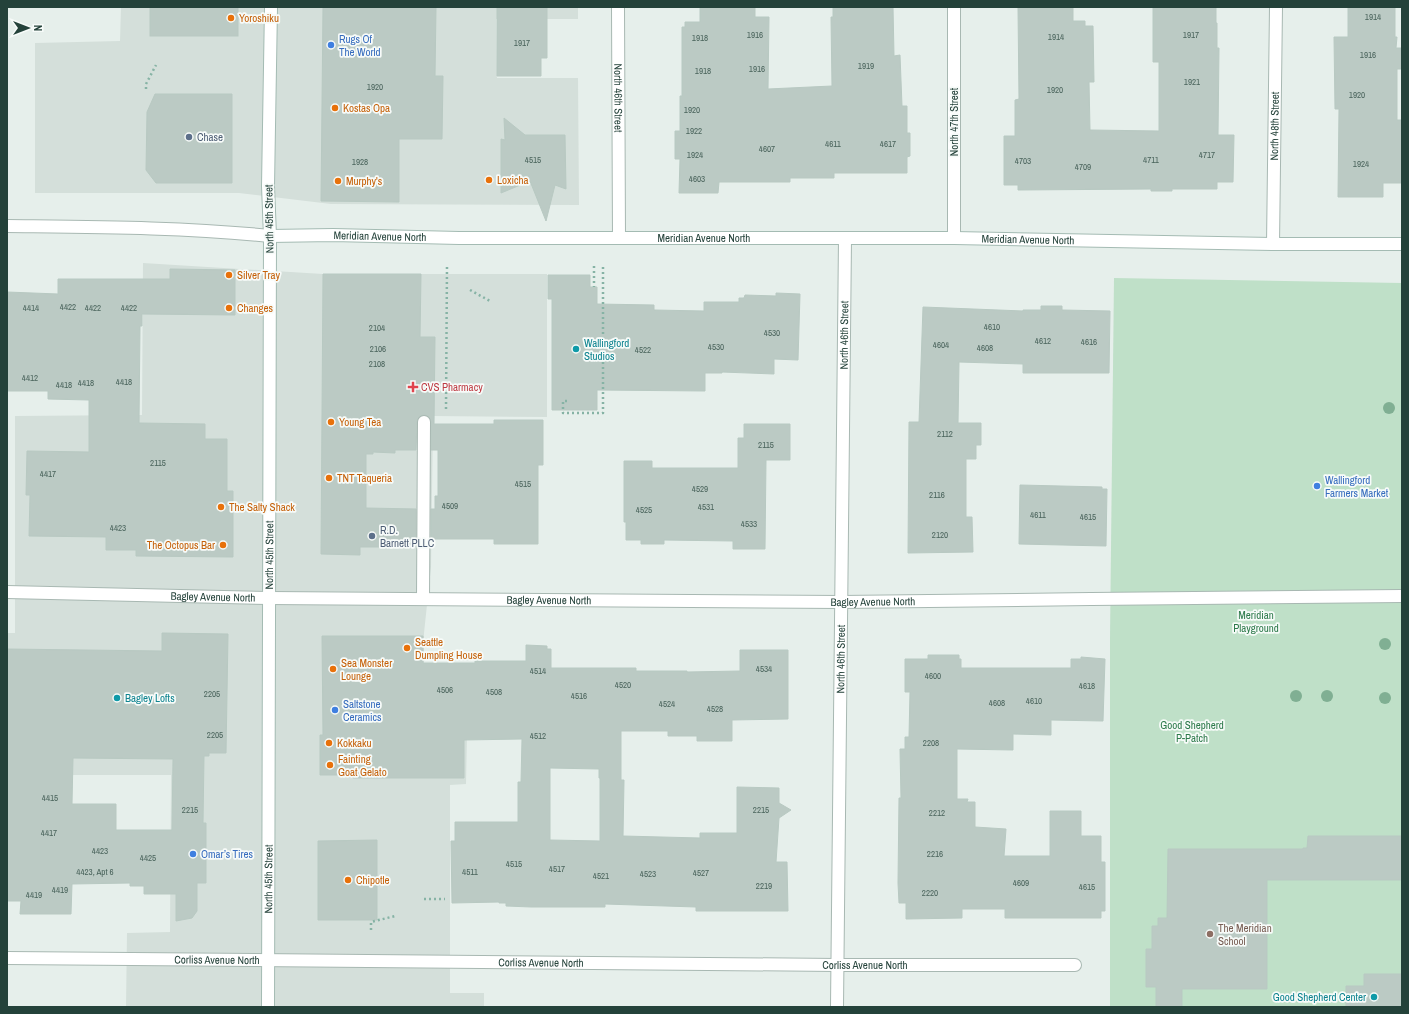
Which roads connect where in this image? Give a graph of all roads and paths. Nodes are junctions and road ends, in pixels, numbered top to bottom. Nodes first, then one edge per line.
1 (271, 7) edge
2 (618, 7) edge
3 (954, 7) edge
4 (1276, 7) edge
5 (156, 65) dead end
6 (146, 89) dead end
7 (7, 226) edge
8 (270, 236) junction
9 (619, 238) junction
10 (954, 238) junction
11 (845, 239) junction
12 (1273, 244) junction
13 (1402, 244) edge
14 (447, 265) dead end
15 (594, 266) dead end
16 (603, 266) dead end
17 (594, 286) dead end
18 (470, 290) dead end
19 (490, 301) dead end
20 (567, 401) dead end
21 (446, 409) dead end
22 (424, 422) dead end
23 (7, 592) edge
24 (1402, 596) edge
25 (269, 598) junction
26 (423, 599) junction
27 (841, 602) junction
28 (424, 899) dead end
29 (445, 899) dead end
30 (395, 916) dead end
31 (371, 930) dead end
32 (7, 958) edge
33 (268, 959) junction
34 (837, 965) junction
35 (1075, 965) dead end
36 (268, 1007) edge
37 (837, 1007) edge

1 - 8 street, North 45th Street
2 - 9 street, North 46th Street
3 - 10 street, North 47th Street
4 - 12 street, North 48th Street
5 - 6 path
7 - 8 street, Meridian Avenue North
8 - 9 street, Meridian Avenue North
8 - 25 street, North 45th Street
9 - 11 street, Meridian Avenue North
10 - 11 street, Meridian Avenue North
10 - 12 street, Meridian Avenue North
11 - 27 street, North 46th Street
12 - 13 street, Meridian Avenue North
14 - 21 path
15 - 17 path
16 - 20 path
18 - 19 path
22 - 26 street
23 - 25 street, Bagley Avenue North
24 - 27 street, Bagley Avenue North
25 - 26 street, Bagley Avenue North
25 - 33 street, North 45th Street
26 - 27 street, Bagley Avenue North
27 - 34 street, North 46th Street
28 - 29 path
30 - 31 path
32 - 33 street, Corliss Avenue North
33 - 34 street, Corliss Avenue North
33 - 36 street, North 45th Street
34 - 35 street, Corliss Avenue North
34 - 37 street, North 46th Street

